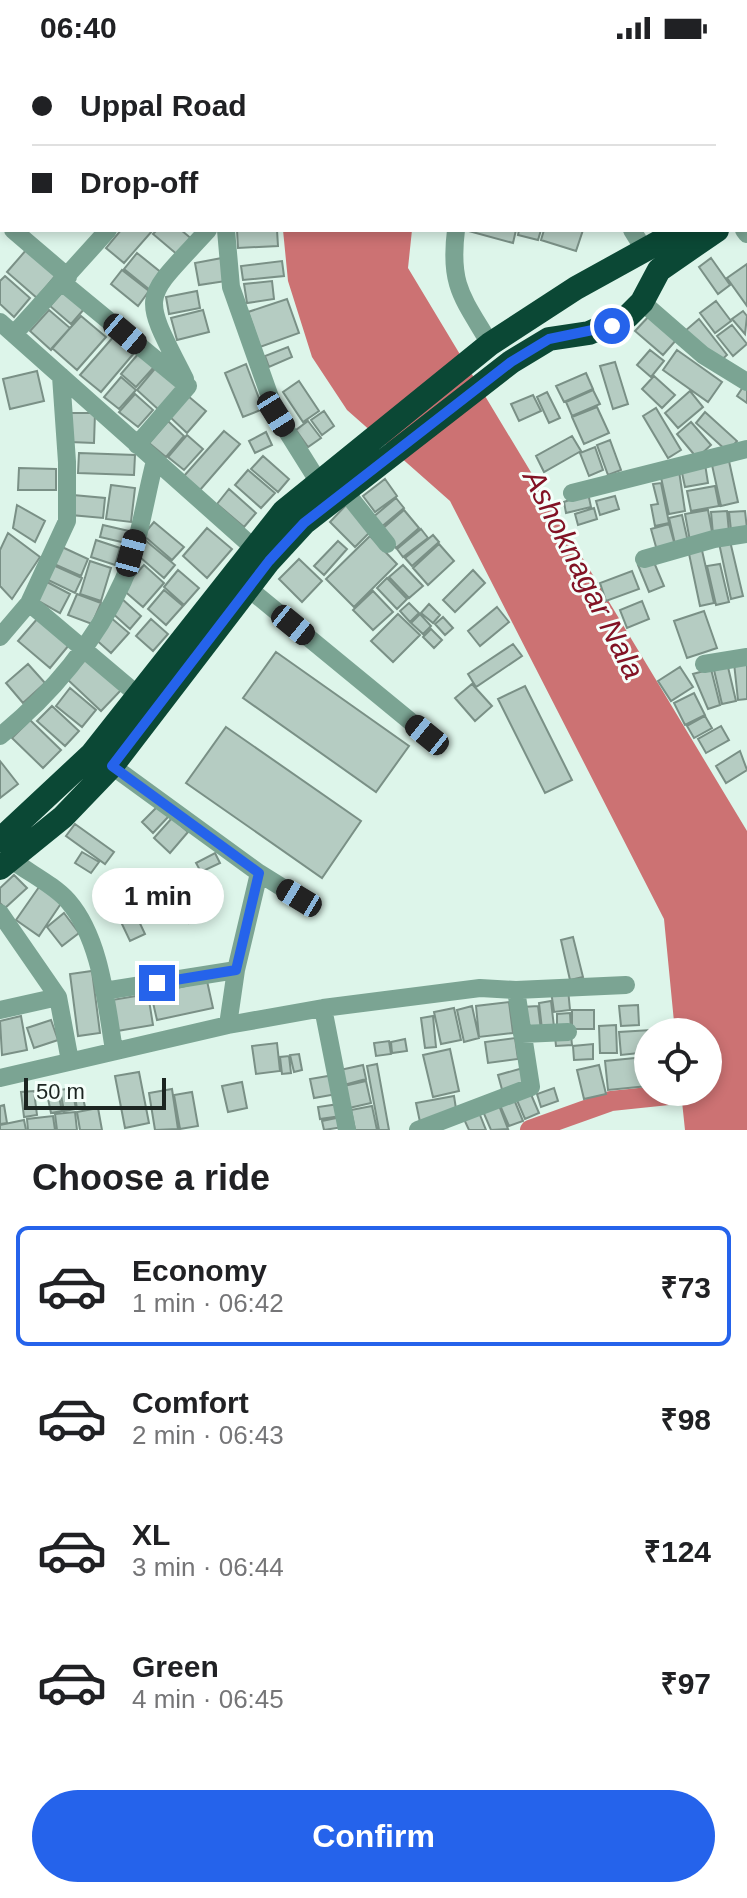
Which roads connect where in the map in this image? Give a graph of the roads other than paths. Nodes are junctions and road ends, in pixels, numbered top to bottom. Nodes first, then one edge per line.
1 (15, 232) edge
2 (106, 232) edge
3 (206, 232) edge
4 (226, 232) edge
5 (456, 232) edge
6 (673, 232) edge
7 (714, 232) edge
8 (639, 240) edge
9 (65, 280) junction
10 (642, 302) junction
11 (535, 315) junction
12 (7, 328) edge
13 (549, 339) junction
14 (490, 344) junction
15 (61, 376) junction
16 (747, 382) edge
17 (188, 386) junction
18 (137, 445) junction
19 (747, 449) edge
20 (378, 450) junction
21 (155, 461) junction
22 (318, 481) junction
23 (344, 490) junction
24 (572, 493) dead end
25 (747, 534) edge
26 (387, 544) dead end
27 (261, 554) junction
28 (644, 559) dead end
29 (248, 588) junction
30 (29, 603) junction
31 (0, 637) edge
32 (84, 647) junction
33 (747, 657) edge
34 (704, 664) dead end
35 (139, 696) junction
36 (427, 735) dead end
37 (0, 736) edge
38 (112, 766) junction
39 (4, 856) edge
40 (259, 873) junction
41 (299, 898) dead end
42 (0, 913) edge
43 (8, 940) edge
44 (236, 970) junction
45 (626, 985) dead end
46 (516, 990) junction
47 (104, 991) junction
48 (58, 997) junction
49 (323, 1008) junction
50 (0, 1010) edge
51 (228, 1025) junction
52 (568, 1032) dead end
53 (522, 1034) junction
54 (114, 1050) junction
55 (70, 1061) junction
56 (0, 1078) edge
57 (347, 1130) edge
58 (418, 1130) edge

1 - 9 street
2 - 9 street
3 - 17 street
4 - 22 street
5 - 14 street
6 - 8 highway
7 - 10 highway
8 - 11 highway
9 - 12 street
9 - 17 street
10 - 13 highway
10 - 16 street
11 - 13 highway
11 - 14 highway
12 - 15 street
13 - 20 highway
14 - 20 highway
15 - 18 street
15 - 30 street
17 - 18 street
18 - 21 street
19 - 24 street
20 - 22 highway
20 - 23 highway
21 - 27 street
21 - 32 street
22 - 27 highway
23 - 26 street
23 - 27 highway
25 - 28 street
27 - 29 highway
27 - 35 highway
29 - 36 street
29 - 38 highway
30 - 31 street
30 - 32 street
32 - 35 street
32 - 37 street
33 - 34 street
35 - 39 highway
38 - 39 highway
38 - 40 street
39 - 47 street
40 - 41 street
40 - 44 street
42 - 43 street
43 - 48 street
44 - 47 street
44 - 51 street
45 - 46 street
46 - 49 street
46 - 53 street
47 - 54 street
48 - 50 street
48 - 55 street
49 - 51 street
49 - 57 street
51 - 54 street
52 - 53 street
53 - 58 street
54 - 55 street
55 - 56 street

